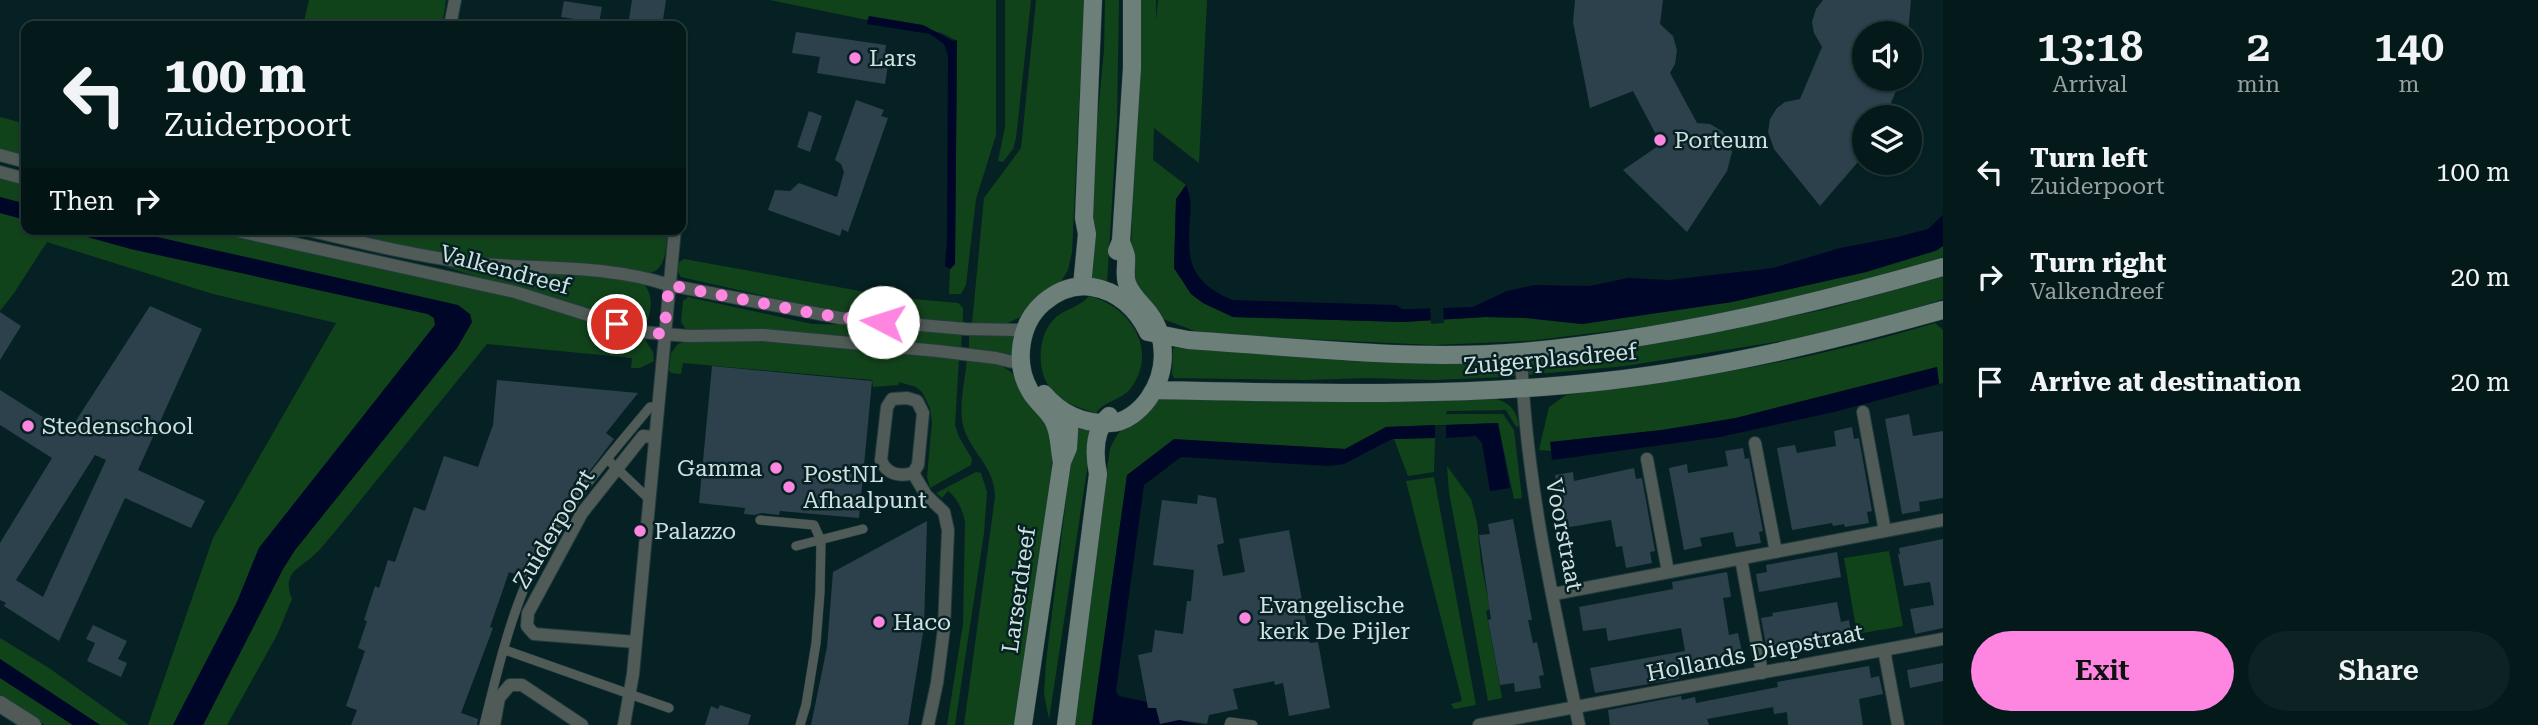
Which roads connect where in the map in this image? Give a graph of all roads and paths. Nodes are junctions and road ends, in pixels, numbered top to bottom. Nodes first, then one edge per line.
1 (455, 0) edge
2 (1093, 0) edge
3 (1132, 0) edge
4 (451, 21) edge
5 (0, 155) edge
6 (21, 161) edge
7 (0, 172) edge
8 (21, 178) edge
9 (257, 235) edge
10 (333, 235) edge
11 (674, 235) edge
12 (1943, 267) edge
13 (669, 285) junction
14 (1075, 287) junction
15 (1124, 293) junction
16 (1943, 310) edge
17 (1025, 330) junction
18 (1154, 333) junction
19 (664, 334) junction
20 (1521, 352) junction
21 (1027, 366) junction
22 (1522, 389) junction
23 (1154, 390) junction
24 (657, 407) junction
25 (1863, 412) dead end
26 (1062, 418) junction
27 (1108, 423) junction
28 (654, 437) junction
29 (1755, 443) dead end
30 (1647, 459) dead end
31 (612, 463) junction
32 (913, 473) junction
33 (649, 499) junction
34 (760, 520) dead end
35 (1943, 520) edge
36 (863, 529) dead end
37 (1885, 531) junction
38 (821, 541) junction
39 (796, 547) dead end
40 (1776, 552) junction
41 (1741, 559) junction
42 (1668, 572) junction
43 (1553, 594) junction
44 (1943, 639) edge
45 (636, 642) junction
46 (505, 650) junction
47 (1884, 650) junction
48 (1762, 673) junction
49 (630, 693) junction
50 (0, 704) edge
51 (669, 708) dead end
52 (1575, 708) junction
53 (33, 725) edge
54 (484, 725) edge
55 (494, 725) edge
56 (582, 725) edge
57 (624, 725) edge
58 (800, 725) edge
59 (928, 725) edge
60 (1023, 725) edge
61 (1066, 725) edge
62 (1230, 725) edge
63 (1253, 725) edge
64 (1479, 725) edge
65 (1579, 725) edge
66 (1898, 725) edge

1 - 4 street
2 - 14 main road
3 - 15 main road
5 - 6 street
7 - 8 street
9 - 19 street, Valkendreef
10 - 13 street, Valkendreef
11 - 13 street
12 - 20 main road, Zuigerplasdreef
13 - 17 street, Valkendreef
13 - 19 street
14 - 15 main road
14 - 17 main road
14 - 21 main road
15 - 18 main road
16 - 22 main road, Zuigerplasdreef
17 - 21 main road
18 - 20 main road, Zuigerplasdreef
18 - 23 main road
18 - 27 main road
19 - 21 street, Valkendreef
19 - 24 street
20 - 22 street, Voorstraat
21 - 26 main road
22 - 23 main road, Zuigerplasdreef
22 - 43 street, Voorstraat
23 - 27 main road
24 - 28 street
24 - 31 street, Zuiderpoort
25 - 37 street
26 - 27 main road
26 - 60 main road, Larserdreef
27 - 61 main road
28 - 31 street, Zuiderpoort
28 - 33 street
29 - 40 street
30 - 42 street
31 - 33 street, Zuiderpoort
31 - 45 street, Zuiderpoort
31 - 46 street, Zuiderpoort
32 - 32 street
32 - 59 street
33 - 45 street
34 - 38 street
35 - 37 street
36 - 38 street
37 - 40 street
38 - 39 street
38 - 58 street
40 - 41 street
41 - 42 street
41 - 48 street
42 - 43 street
43 - 52 street, Voorstraat
44 - 47 street, Hollands Diepstraat
45 - 49 street
46 - 49 street
46 - 54 street, Zuiderpoort
47 - 48 street, Hollands Diepstraat
47 - 66 street
48 - 52 street, Hollands Diepstraat
49 - 51 street
49 - 57 street
50 - 53 street
52 - 64 street, Hollands Diepstraat
52 - 65 street, Voorstraat
55 - 56 street
62 - 63 street

